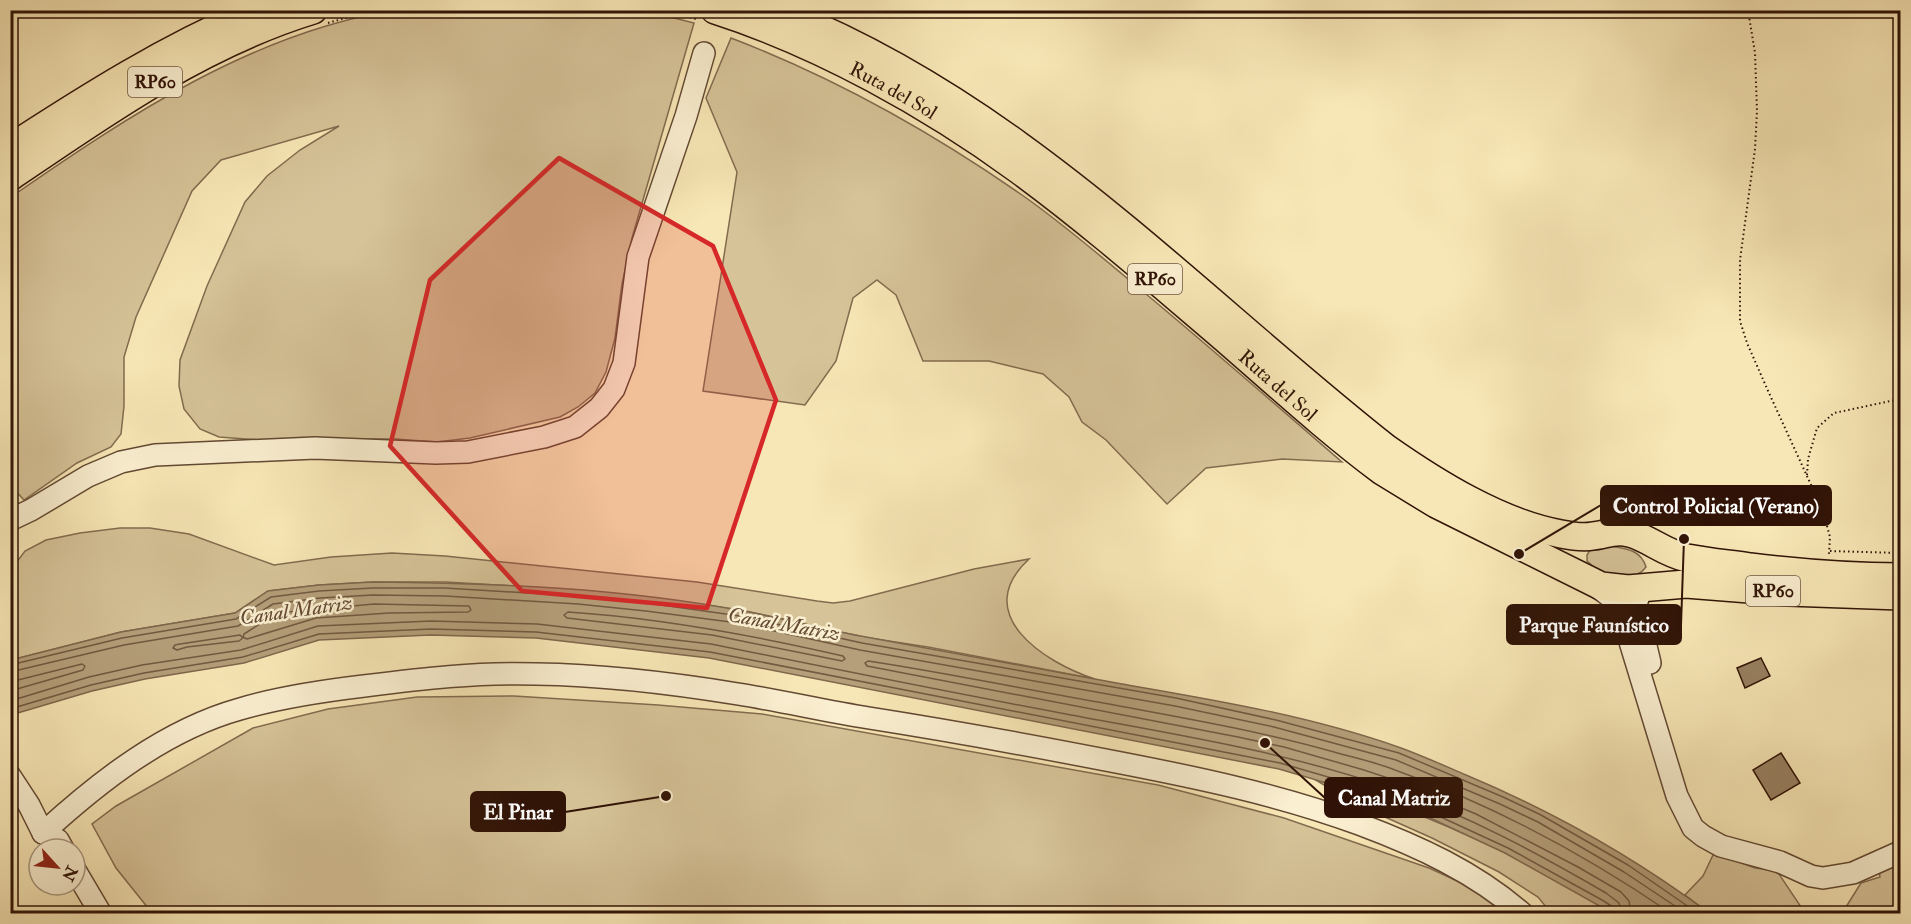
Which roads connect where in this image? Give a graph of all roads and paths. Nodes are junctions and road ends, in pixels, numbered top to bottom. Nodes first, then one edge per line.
1 (256, 10) edge
2 (313, 10) edge
3 (715, 10) edge
4 (777, 10) edge
5 (1748, 10) edge
6 (704, 53) dead end
7 (10, 148) edge
8 (10, 177) edge
9 (1900, 399) edge
10 (1807, 478) junction
11 (10, 520) edge
12 (1593, 536) junction
13 (1641, 538) junction
14 (1830, 550) junction
15 (1900, 553) edge
16 (1829, 559) dead end
17 (1900, 577) edge
18 (1585, 579) junction
19 (1644, 587) junction
20 (1900, 596) edge
21 (10, 776) edge
22 (43, 833) junction
23 (52, 837) edge
24 (1721, 846) junction
25 (1900, 852) edge
26 (87, 890) edge
27 (101, 914) edge
28 (1523, 914) edge

1 - 7 main road, RP60
2 - 8 main road, RP60
3 - 18 main road, Ruta del Sol / RP60
4 - 12 main road, Ruta del Sol / RP60
5 - 10 path
6 - 11 street
9 - 10 path
10 - 14 path
12 - 13 main road, Ruta del Sol / RP60
12 - 18 main road
13 - 17 main road, Ruta del Sol / RP60
13 - 19 main road
14 - 15 path
14 - 16 path
18 - 19 main road, Ruta del Sol / RP60
18 - 24 street
19 - 20 main road, Ruta del Sol / RP60
19 - 24 street
21 - 22 street
22 - 23 street
22 - 28 street
24 - 25 street
26 - 27 street

